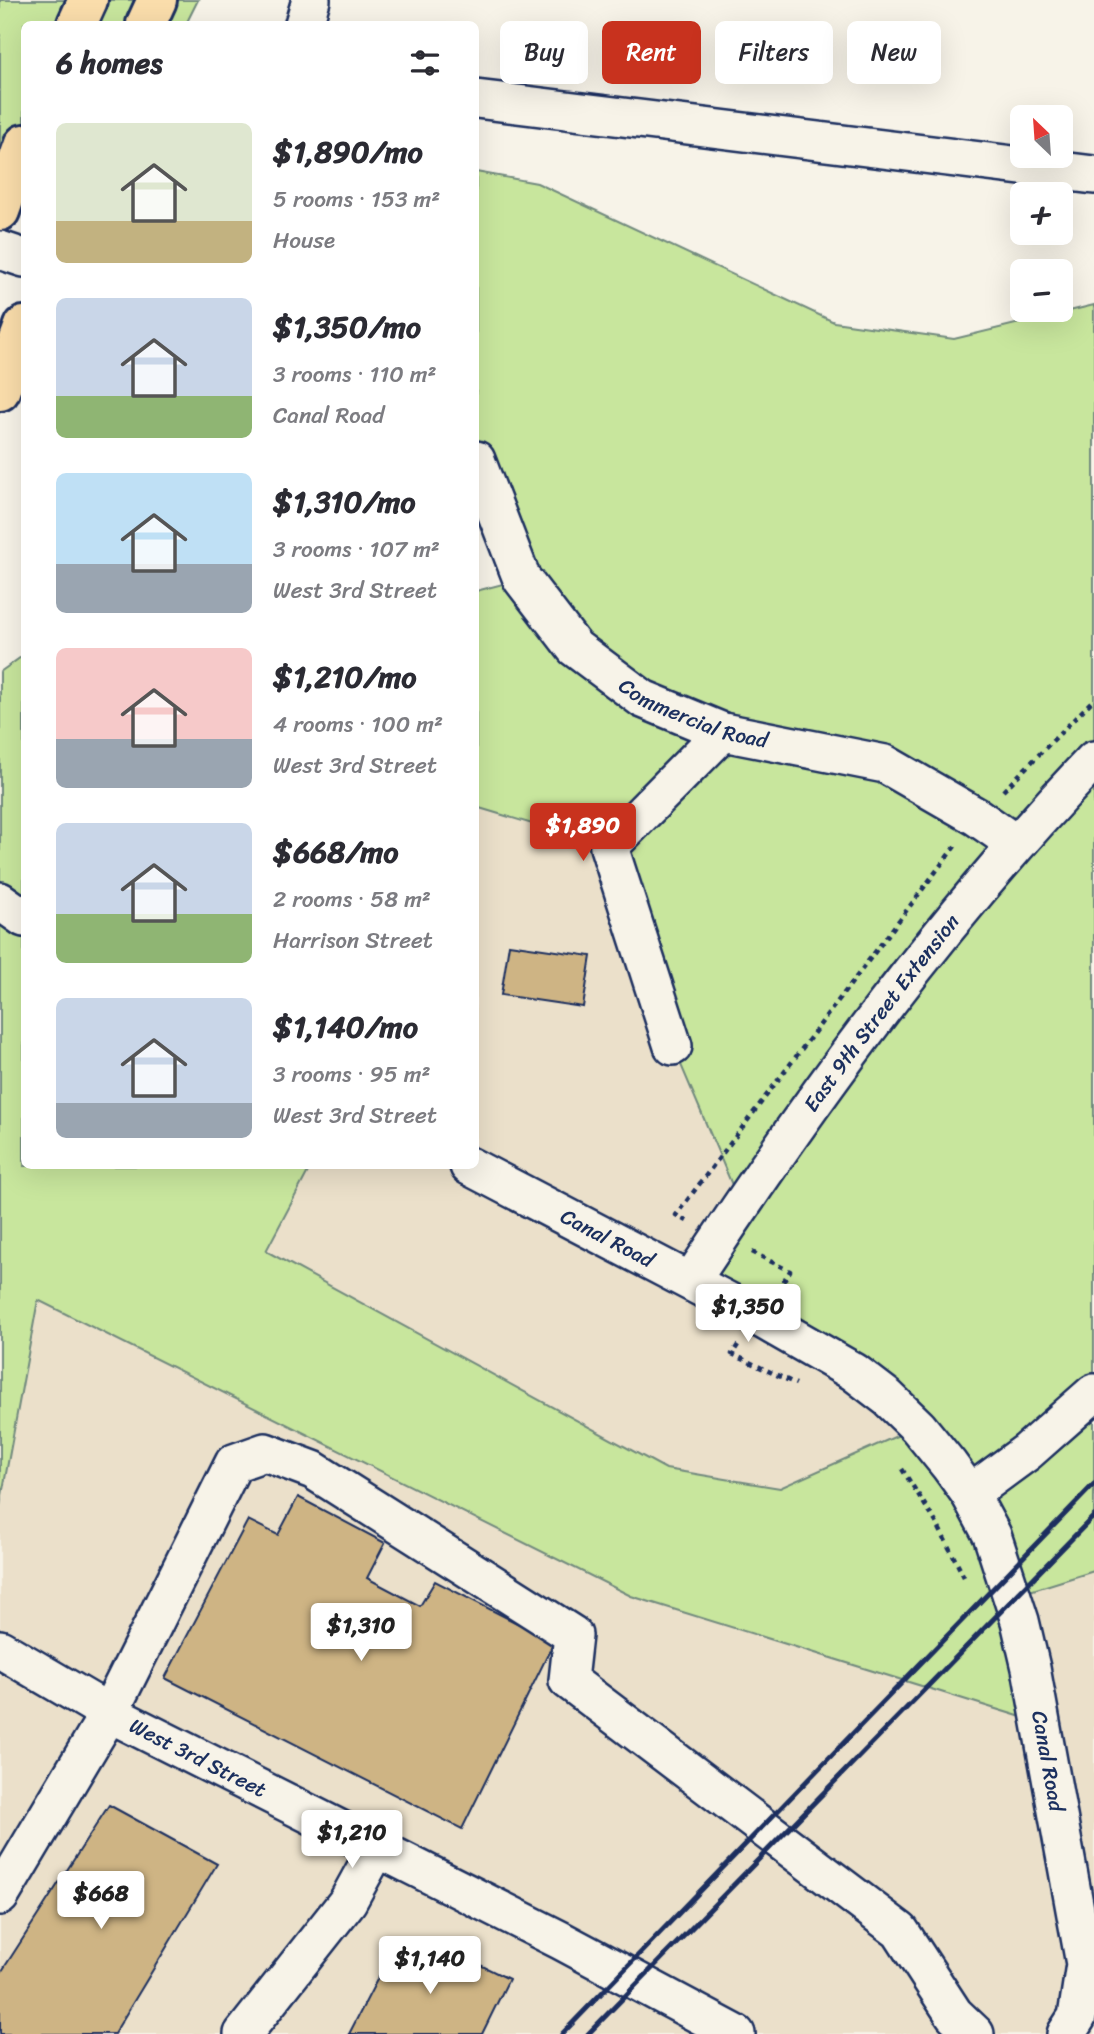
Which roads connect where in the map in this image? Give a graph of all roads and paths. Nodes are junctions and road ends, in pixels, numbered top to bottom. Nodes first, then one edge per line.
1 (88, 0) edge
2 (157, 0) edge
3 (311, 0) edge
4 (78, 21) edge
5 (147, 21) edge
6 (305, 21) edge
7 (479, 99) edge
8 (21, 152) edge
9 (1094, 175) edge
10 (0, 211) edge
11 (0, 250) edge
12 (21, 257) edge
13 (21, 334) edge
14 (0, 391) edge
15 (479, 468) edge
16 (1094, 699) edge
17 (723, 732) junction
18 (1094, 760) edge
19 (1023, 771) dead end
20 (1016, 844) junction
21 (938, 869) dead end
22 (0, 901) edge
23 (21, 916) edge
24 (673, 1046) dead end
25 (475, 1169) edge
26 (676, 1215) dead end
27 (691, 1281) junction
28 (732, 1354) dead end
29 (799, 1385) dead end
30 (1094, 1393) edge
31 (901, 1467) dead end
32 (970, 1494) junction
33 (964, 1576) dead end
34 (0, 1649) edge
35 (108, 1713) junction
36 (376, 1850) junction
37 (0, 1896) edge
38 (243, 2034) edge
39 (736, 2034) edge
40 (975, 2034) edge
41 (1066, 2034) edge

1 - 4 highway
2 - 5 highway
3 - 6 street
7 - 9 street
8 - 10 highway
11 - 12 street
13 - 14 highway
15 - 17 street, Commercial Road
16 - 19 path
17 - 20 street, Commercial Road
17 - 24 street
18 - 20 street, East 9th Street Extension
20 - 27 street, East 9th Street Extension
21 - 26 path
22 - 23 street
25 - 27 street, Canal Road
27 - 32 street, Canal Road
28 - 29 path
30 - 32 street
31 - 33 path
32 - 41 street, Canal Road
34 - 35 street, West 3rd Street
35 - 36 street, West 3rd Street
35 - 37 street
35 - 40 street
36 - 38 street
36 - 39 street, West 3rd Street

